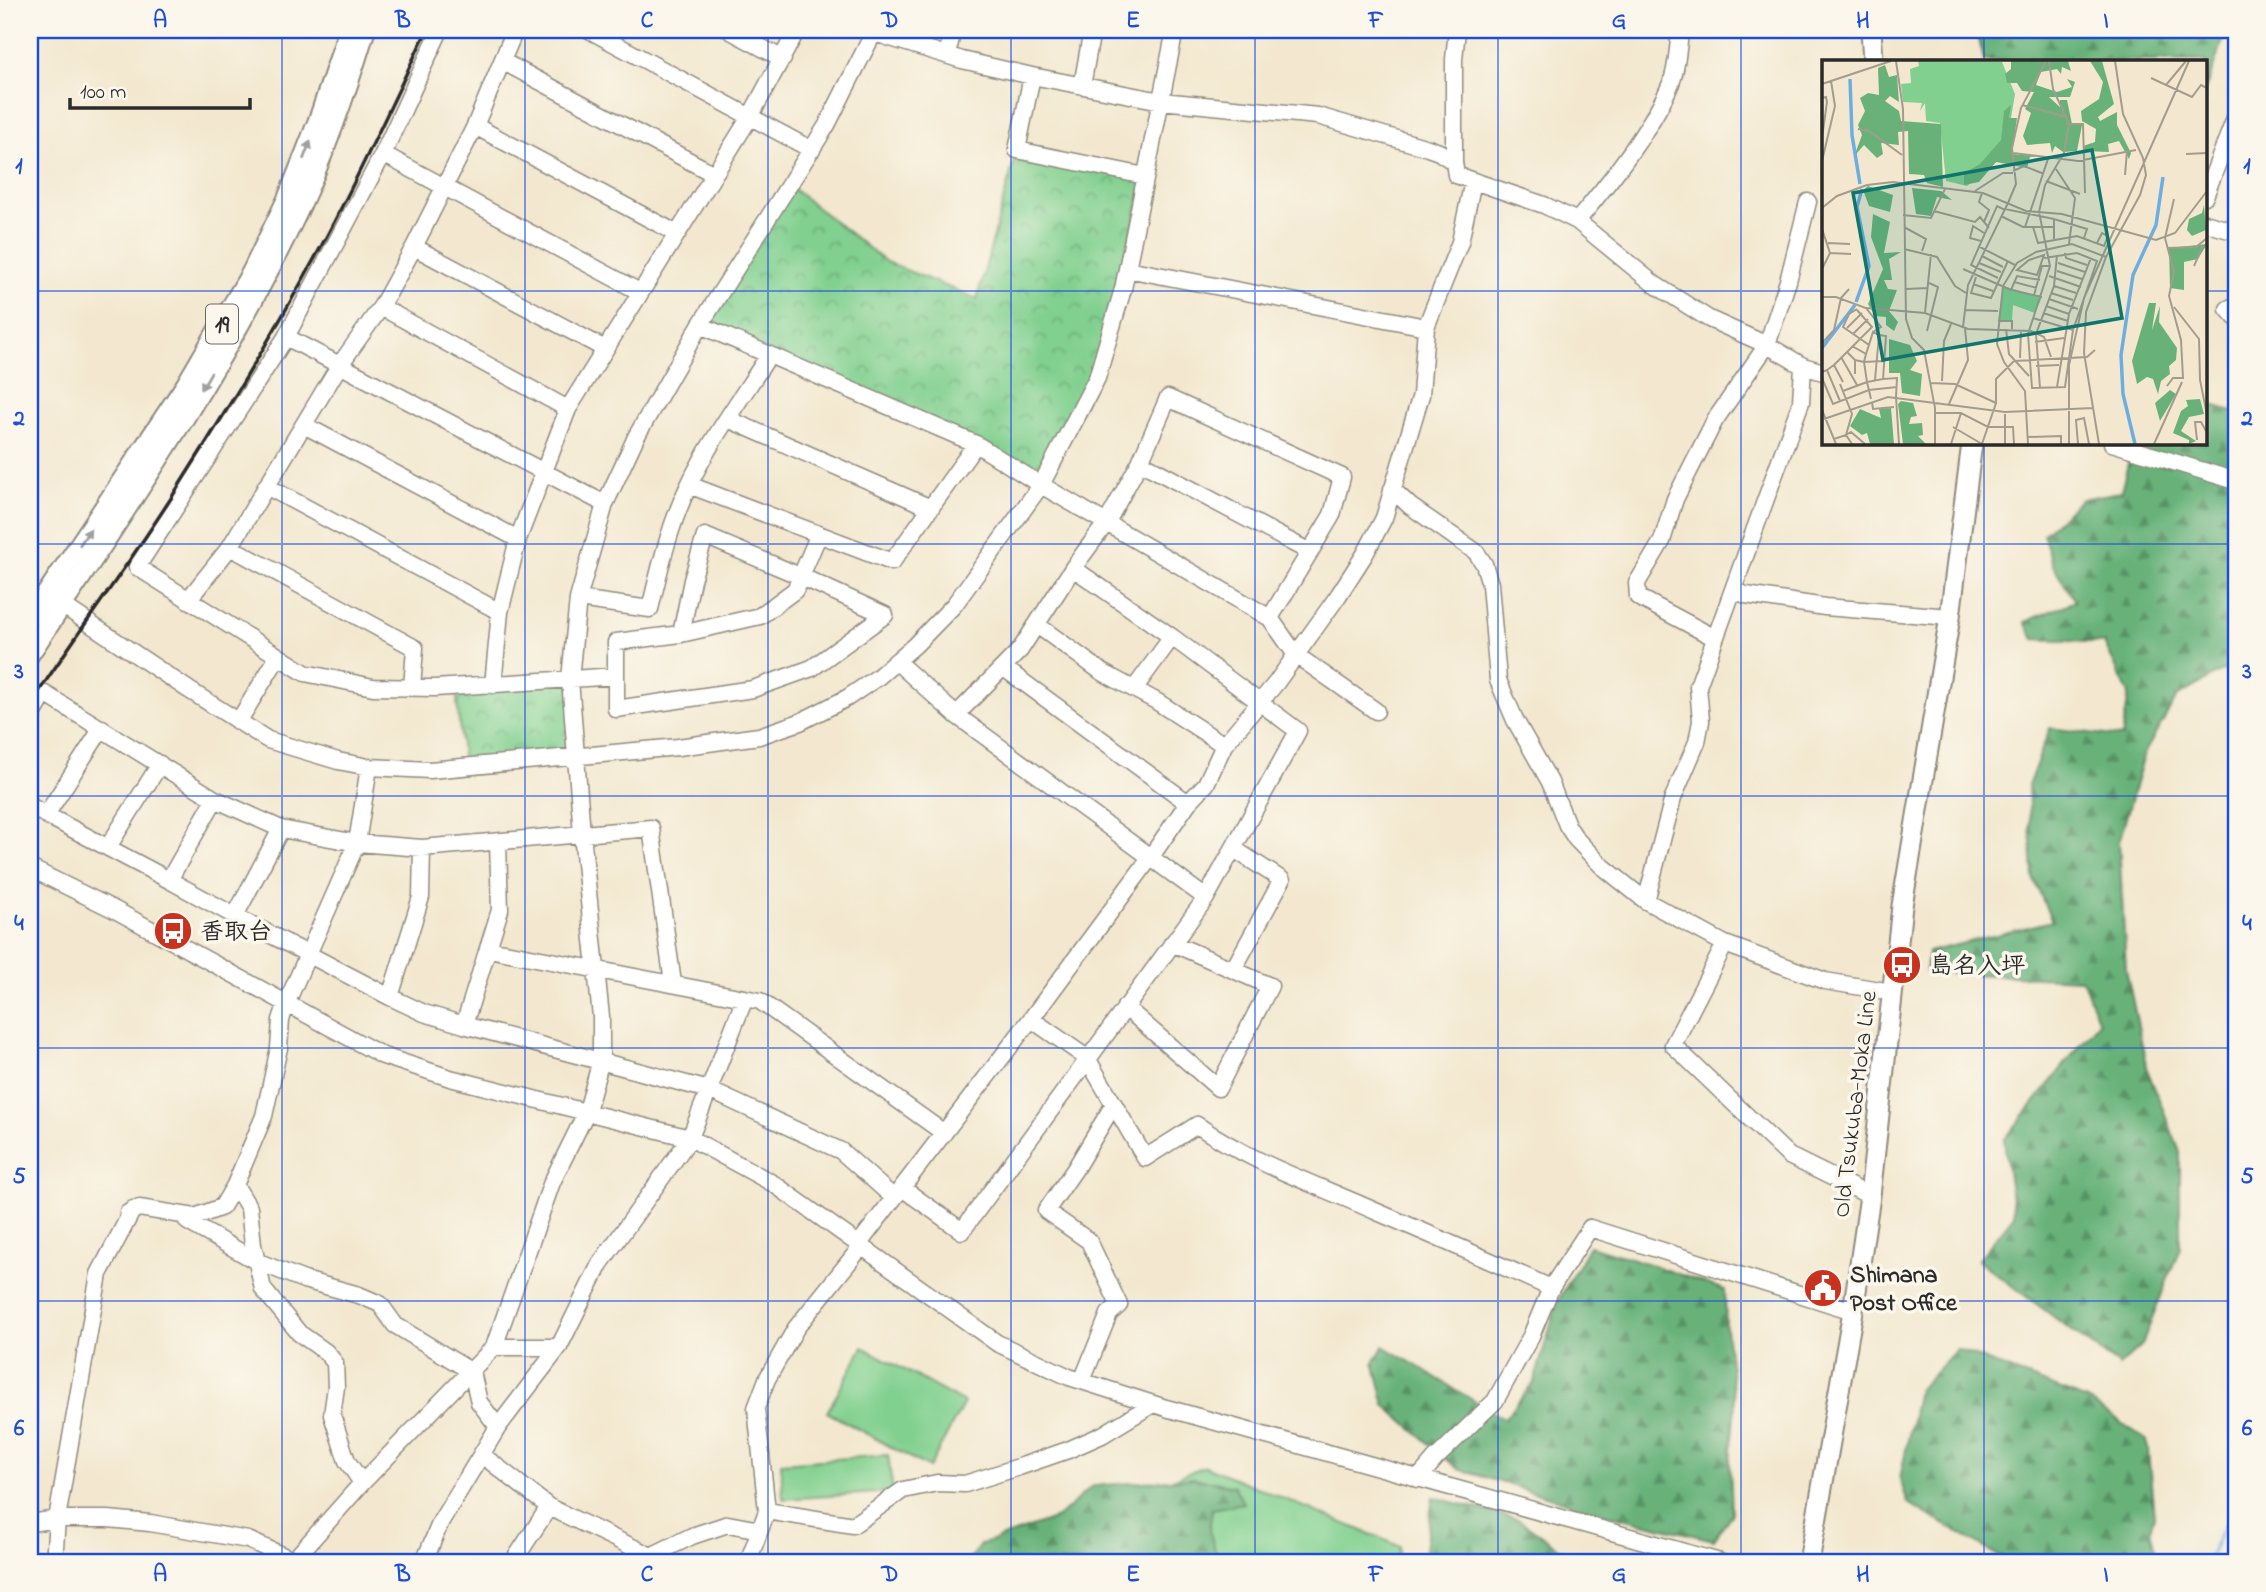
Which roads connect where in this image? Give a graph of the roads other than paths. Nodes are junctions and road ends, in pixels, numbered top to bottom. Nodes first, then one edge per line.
1 (349, 30) edge
2 (365, 30) edge
3 (440, 30) edge
4 (514, 30) edge
5 (589, 30) edge
6 (729, 30) edge
7 (797, 30) edge
8 (953, 30) edge
9 (1092, 30) edge
10 (1175, 30) edge
11 (1457, 30) edge
12 (1681, 30) edge
13 (1871, 30) edge
14 (872, 31) edge
15 (947, 55) junction
16 (783, 59) junction
17 (1873, 60) edge
18 (502, 61) junction
19 (1032, 76) junction
20 (1082, 86) junction
21 (1161, 101) junction
22 (2236, 116) edge
23 (750, 117) junction
24 (475, 126) junction
25 (812, 150) junction
26 (383, 154) junction
27 (1454, 162) junction
28 (715, 174) junction
29 (1145, 177) junction
30 (1473, 181) junction
31 (445, 185) junction
32 (2206, 193) edge
33 (1808, 202) dead end
34 (1577, 221) junction
35 (2206, 223) edge
36 (2236, 232) edge
37 (676, 233) junction
38 (414, 247) junction
39 (1127, 269) junction
40 (640, 292) junction
41 (2236, 305) edge
42 (381, 307) junction
43 (2236, 318) edge
44 (700, 326) junction
45 (1426, 327) junction
46 (286, 337) junction
47 (1767, 345) junction
48 (605, 349) junction
49 (769, 355) junction
50 (340, 366) junction
51 (1803, 366) junction
52 (1822, 372) edge
53 (568, 409) junction
54 (728, 419) junction
55 (304, 425) junction
56 (976, 444) junction
57 (1972, 444) edge
58 (2115, 444) edge
59 (1140, 461) junction
60 (543, 473) junction
61 (2236, 481) edge
62 (689, 485) junction
63 (1041, 485) junction
64 (267, 486) junction
65 (1392, 489) junction
66 (605, 504) junction
67 (931, 508) junction
68 (1107, 522) junction
69 (819, 534) junction
70 (518, 539) junction
71 (230, 547) junction
72 (1310, 552) junction
73 (1073, 568) junction
74 (800, 576) junction
75 (1733, 590) junction
76 (54, 599) junction
77 (578, 599) junction
78 (188, 600) junction
79 (500, 612) junction
80 (1950, 617) junction
81 (1270, 618) junction
82 (30, 620) edge
83 (1037, 625) junction
84 (681, 634) junction
85 (1172, 637) junction
86 (1715, 638) junction
87 (30, 653) edge
88 (1296, 654) junction
89 (278, 657) junction
90 (896, 661) junction
91 (1004, 668) junction
92 (616, 676) junction
93 (570, 679) junction
94 (493, 685) junction
95 (412, 688) junction
96 (1134, 689) junction
97 (1258, 702) junction
98 (1376, 711) dead end
99 (956, 715) junction
100 (30, 719) edge
101 (238, 722) junction
102 (102, 728) junction
103 (1224, 745) junction
104 (577, 757) junction
105 (160, 764) junction
106 (369, 767) junction
107 (215, 799) junction
108 (1188, 803) junction
109 (30, 806) edge
110 (46, 815) junction
111 (281, 829) junction
112 (582, 834) junction
113 (498, 842) junction
114 (357, 844) junction
115 (108, 848) junction
116 (422, 848) junction
117 (1234, 849) junction
118 (1150, 858) junction
119 (30, 868) edge
120 (169, 880) junction
121 (1206, 898) junction
122 (1646, 901) junction
123 (235, 916) junction
124 (1172, 943) junction
125 (1725, 944) junction
126 (489, 950) junction
127 (309, 953) junction
128 (597, 970) junction
129 (1233, 970) junction
130 (673, 983) junction
131 (1892, 992) junction
132 (390, 997) junction
133 (745, 998) junction
134 (287, 1002) junction
135 (1125, 1007) junction
136 (1031, 1018) junction
137 (464, 1025) junction
138 (1087, 1058) junction
139 (601, 1060) junction
140 (709, 1090) junction
141 (1114, 1104) junction
142 (587, 1111) junction
143 (944, 1133) junction
144 (691, 1138) junction
145 (235, 1185) junction
146 (898, 1193) junction
147 (1870, 1196) junction
148 (183, 1215) junction
149 (859, 1246) junction
150 (256, 1261) junction
151 (1551, 1288) junction
152 (1853, 1311) junction
153 (494, 1347) junction
154 (559, 1347) junction
155 (472, 1372) junction
156 (1082, 1381) junction
157 (1153, 1404) junction
158 (498, 1427) junction
159 (482, 1455) junction
160 (1418, 1479) junction
161 (362, 1483) junction
162 (549, 1507) junction
163 (766, 1511) junction
164 (57, 1519) junction
165 (30, 1523) edge
166 (760, 1530) junction
167 (54, 1562) edge
168 (294, 1562) edge
169 (424, 1562) edge
170 (513, 1562) edge
171 (748, 1562) edge
172 (1720, 1562) edge
173 (1809, 1562) edge

76 -> 1 main road, 19
2 -> 76 main road, 19
3 - 26 street
4 - 18 street
5 - 23 street
6 - 16 street
7 - 16 street
8 - 15 street
9 - 20 street
10 - 21 street
11 - 27 street
12 - 34 street
13 - 17 main road
14 - 15 street
14 - 25 street
15 - 19 street
16 - 23 street
18 - 24 street
18 - 28 street
19 - 20 street
19 - 29 street
20 - 21 street
21 - 27 street
21 - 29 street
22 - 32 street
23 - 25 street
23 - 28 street
24 - 31 street
24 - 37 street
25 - 44 street
26 - 31 street
26 - 46 street
27 - 30 street
28 - 37 street
29 - 39 street
30 - 34 street
30 - 45 street
31 - 38 street
31 - 40 street
33 - 47 street
34 - 47 street
35 - 36 street
37 - 40 street
38 - 42 street
38 - 48 street
39 - 45 street
39 - 63 street
40 - 48 street
41 - 43 street
42 - 50 street
42 - 53 street
44 - 49 street
44 - 66 street
45 - 65 street
46 - 50 street
46 - 78 street
47 - 51 street
47 - 86 street
48 - 53 street
49 - 54 street
49 - 56 street
50 - 55 street
50 - 60 street
51 - 52 street
51 - 75 street
53 - 60 street
54 - 62 street
54 - 67 street
55 - 64 street
55 - 70 street
56 - 63 street
56 - 67 street
57 - 80 main road, Old Tsukuba-Moka Line
58 - 61 street
59 - 68 street
59 - 72 street
59 - 72 street
60 - 66 street
60 - 70 street
62 - 69 street
62 - 77 street
63 - 68 street
63 - 90 street
64 - 71 street
64 - 79 street
65 - 88 street
65 - 122 street
66 - 77 street
67 - 69 street
68 - 73 street
68 - 81 street
69 - 74 street
70 - 79 street
71 - 78 street
71 - 95 street
72 - 81 street
73 - 83 street
73 - 85 street
74 - 84 street
74 - 84 street
74 - 92 street
75 - 80 street
75 - 86 street
76 - 82 main road, 19
76 - 87 main road, 19
76 - 101 street
77 - 93 street
78 - 89 street
79 - 94 street
80 - 131 main road, Old Tsukuba-Moka Line
81 - 88 street
83 - 91 street
83 - 96 street
84 - 92 street
85 - 96 street
85 - 97 street
86 - 122 street
88 - 97 street
88 - 98 street
89 - 95 street
89 - 101 street
90 - 99 street
90 - 104 street
91 - 99 street
91 - 108 street
92 - 93 street
93 - 94 street
93 - 104 street
94 - 95 street
96 - 103 street
97 - 103 street
97 - 117 street
99 - 118 street
100 - 102 street
101 - 106 street
102 - 105 street
102 - 110 street
103 - 108 street
104 - 106 street
104 - 112 street
105 - 107 street
105 - 115 street
106 - 114 street
107 - 111 street
107 - 120 street
108 - 118 street
109 - 110 street
110 - 115 street
111 - 114 street
111 - 123 street
112 - 113 street
112 - 128 street
112 - 130 street
113 - 116 street
113 - 126 street
114 - 116 street
114 - 127 street
115 - 120 street
116 - 132 street
117 - 121 street
117 - 129 street
118 - 121 street
118 - 136 street
119 - 134 street
120 - 123 street
121 - 124 street
122 - 125 street
123 - 127 street
124 - 129 street
124 - 135 street
125 - 131 street
125 - 147 street
126 - 128 street
126 - 137 street
127 - 132 street
127 - 134 street
128 - 130 street
128 - 139 street
129 - 135 street
130 - 133 street
131 - 147 main road, Old Tsukuba-Moka Line
132 - 137 street
133 - 140 street
133 - 143 street
134 - 142 street
134 - 145 street
135 - 138 street
136 - 138 street
136 - 143 street
137 - 139 street
138 - 141 street
138 - 146 street
139 - 140 street
139 - 142 street
140 - 144 street
140 - 146 street
141 - 151 street
141 - 156 street
142 - 144 street
142 - 153 street
143 - 146 street
144 - 149 street
144 - 154 street
145 - 148 street
145 - 150 street
146 - 149 street
147 - 152 main road, Old Tsukuba-Moka Line
148 - 150 street
148 - 164 street
149 - 156 street
149 - 163 street
150 - 155 street
150 - 161 street
151 - 152 street
151 - 160 street
152 - 173 main road, Old Tsukuba-Moka Line
153 - 154 street
153 - 155 street
154 - 158 street
155 - 158 street
155 - 161 street
156 - 157 street
157 - 160 street
157 - 163 street
158 - 159 street
159 - 162 street
159 - 169 street
160 - 172 street
161 - 168 street
162 - 166 street
162 - 170 street
163 - 166 street
164 - 165 street
164 - 167 street
164 - 168 street
166 - 171 street

